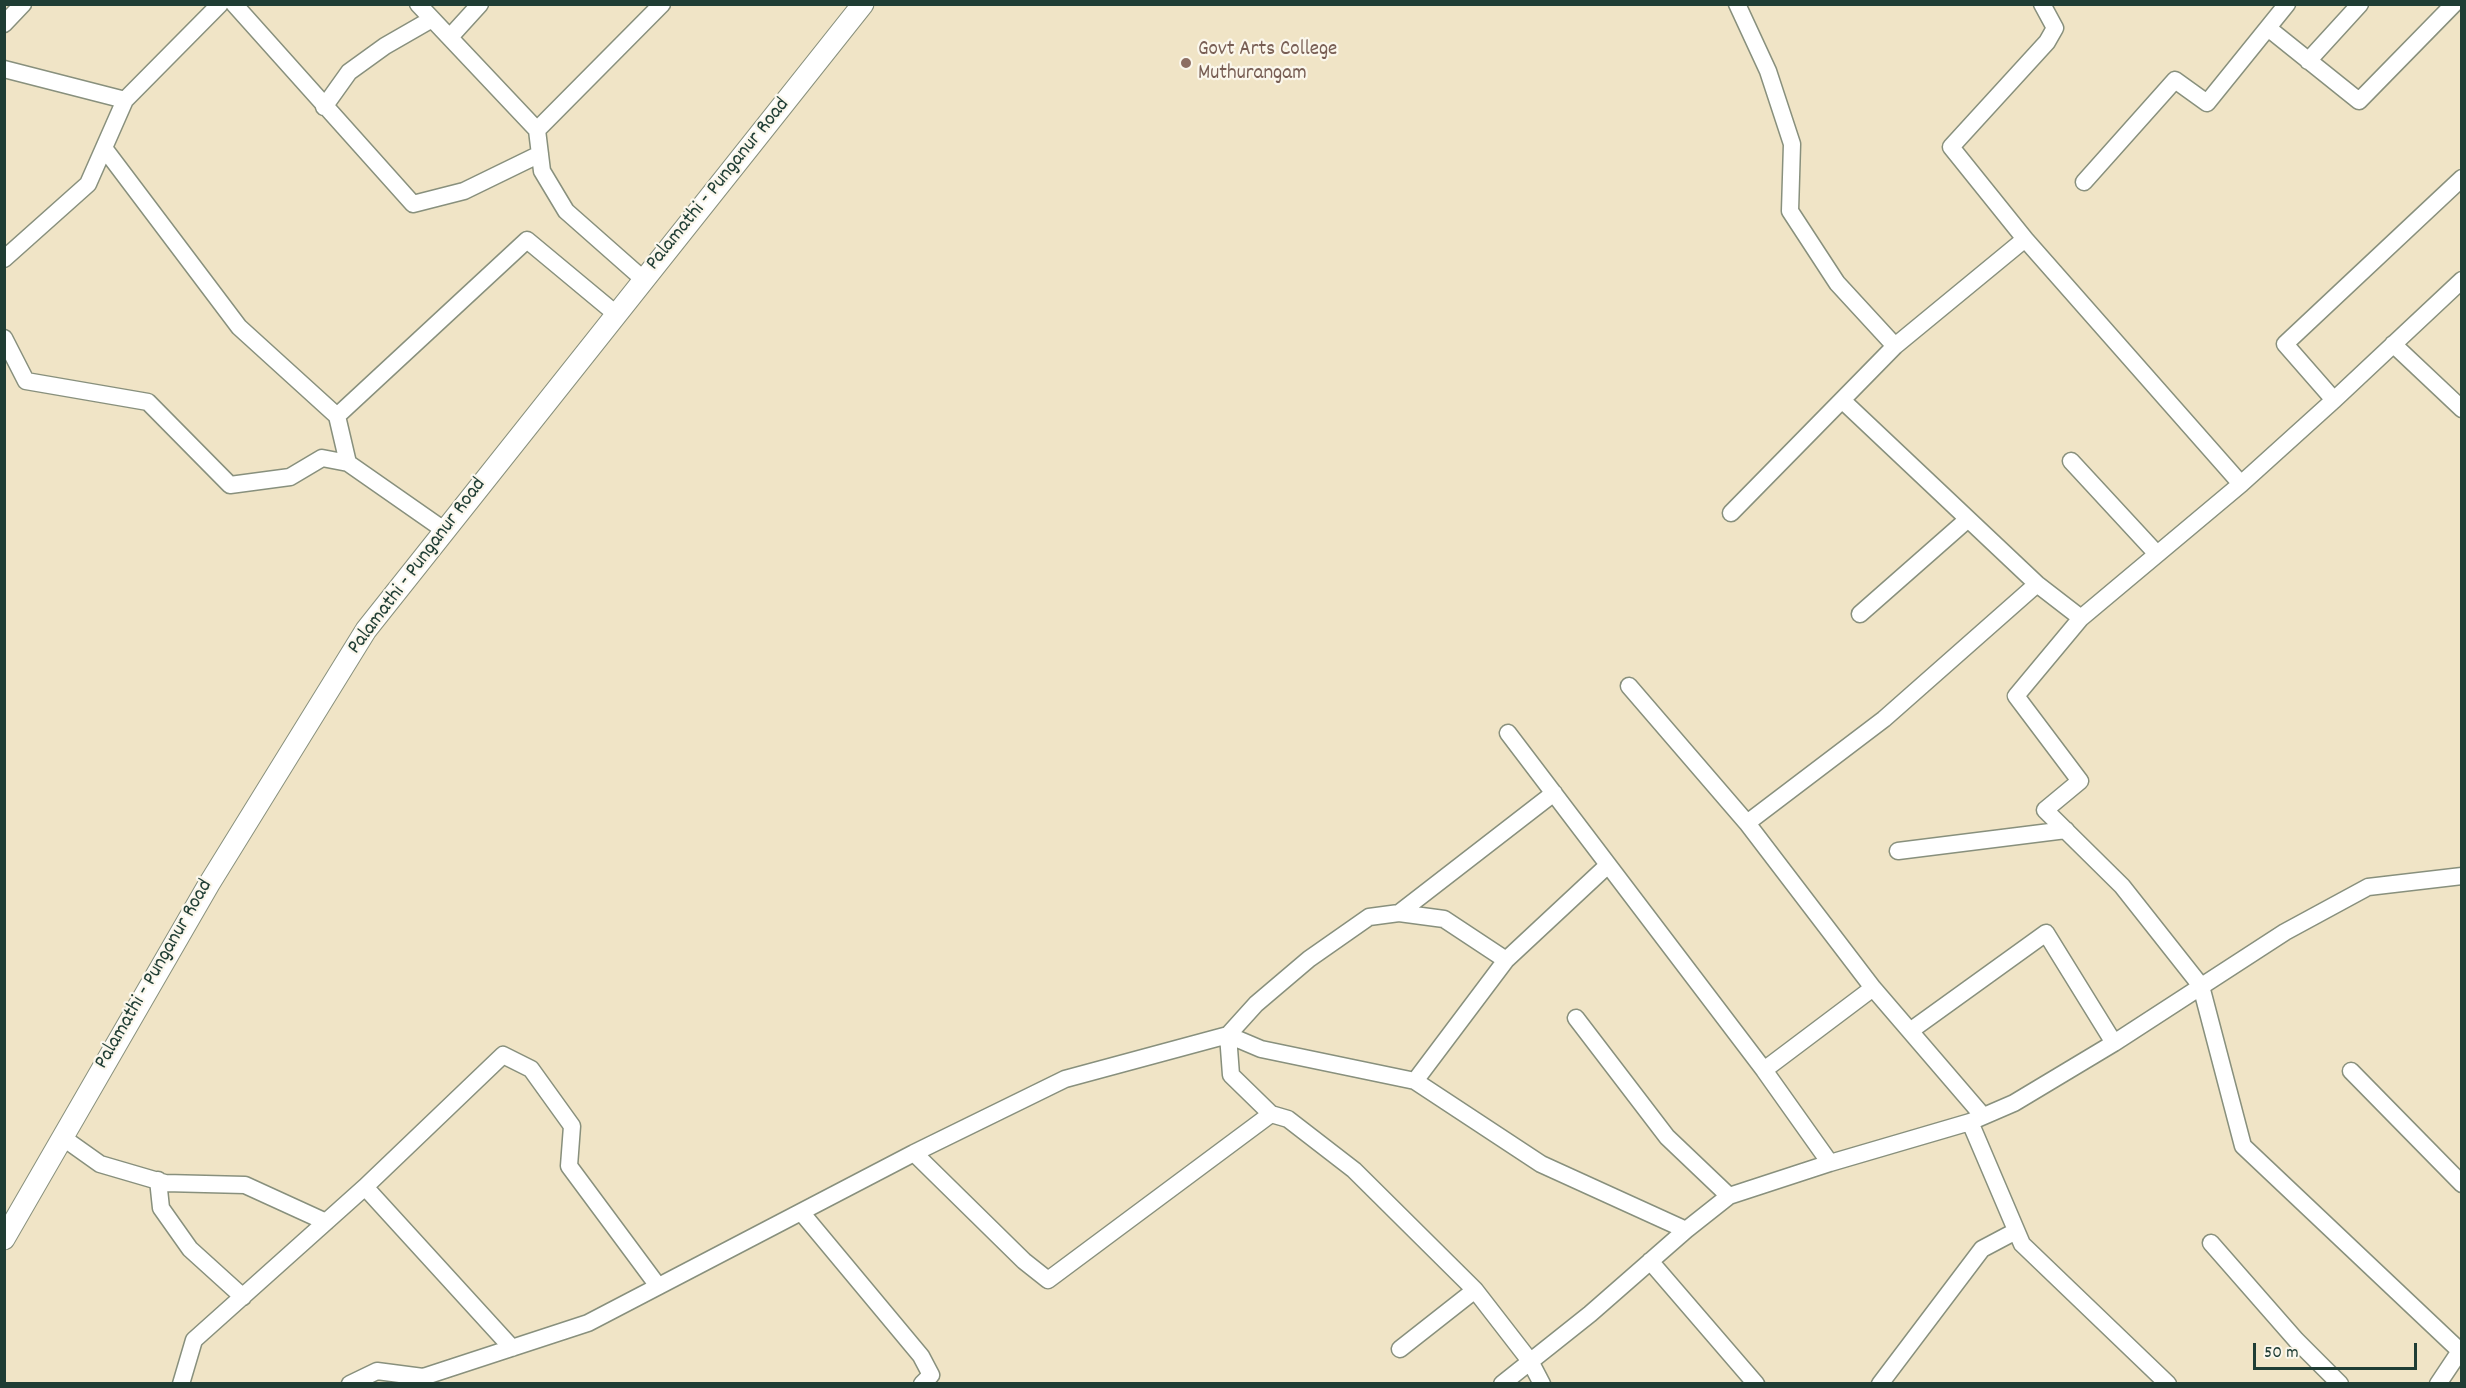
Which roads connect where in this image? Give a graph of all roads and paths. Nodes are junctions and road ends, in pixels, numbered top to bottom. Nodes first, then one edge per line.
1 (23, 4) edge
2 (220, 4) edge
3 (234, 4) edge
4 (418, 4) edge
5 (480, 4) edge
6 (662, 4) edge
7 (863, 4) edge
8 (1737, 4) edge
9 (2042, 4) edge
10 (2286, 4) edge
11 (2360, 4) edge
12 (2454, 4) edge
13 (432, 19) junction
14 (4, 24) edge
15 (2268, 28) junction
16 (450, 37) junction
17 (2308, 61) junction
18 (4, 69) edge
19 (125, 100) junction
20 (324, 106) junction
21 (537, 130) junction
22 (104, 148) junction
23 (540, 154) junction
24 (2462, 178) edge
25 (2084, 182) dead end
26 (2025, 239) junction
27 (4, 260) edge
28 (643, 279) junction
29 (2462, 280) edge
30 (616, 314) junction
31 (4, 338) edge
32 (2393, 344) junction
33 (1895, 346) junction
34 (1842, 400) junction
35 (2334, 400) junction
36 (2462, 409) edge
37 (337, 416) junction
38 (2071, 461) dead end
39 (348, 463) junction
40 (2241, 484) junction
41 (1731, 513) dead end
42 (1968, 519) junction
43 (444, 530) junction
44 (2157, 555) junction
45 (2037, 584) junction
46 (1860, 614) dead end
47 (2081, 618) junction
48 (1629, 686) dead end
49 (1508, 733) dead end
50 (1554, 793) junction
51 (1747, 823) junction
52 (2066, 830) junction
53 (1898, 851) dead end
54 (1608, 865) junction
55 (2462, 876) edge
56 (1399, 913) junction
57 (1506, 960) junction
58 (2201, 986) junction
59 (1873, 988) junction
60 (1576, 1018) dead end
61 (1910, 1031) junction
62 (1228, 1035) junction
63 (2114, 1043) junction
64 (1764, 1070) junction
65 (2351, 1071) dead end
66 (1415, 1082) junction
67 (1271, 1114) junction
68 (1977, 1119) junction
69 (62, 1137) junction
70 (914, 1153) junction
71 (1830, 1163) junction
72 (158, 1180) junction
73 (2462, 1184) edge
74 (365, 1187) junction
75 (1730, 1196) junction
76 (801, 1212) junction
77 (326, 1222) junction
78 (1686, 1230) junction
79 (2016, 1231) junction
80 (4, 1239) edge
81 (2211, 1243) dead end
82 (1650, 1261) junction
83 (658, 1286) junction
84 (1475, 1290) junction
85 (243, 1297) junction
86 (512, 1348) junction
87 (1400, 1349) dead end
88 (2461, 1351) edge
89 (1530, 1362) junction
90 (181, 1383) edge
91 (350, 1383) edge
92 (922, 1383) edge
93 (1502, 1383) edge
94 (1542, 1383) edge
95 (1756, 1383) edge
96 (1881, 1383) edge
97 (2168, 1383) edge
98 (2340, 1383) edge
99 (2438, 1383) edge

1 - 14 street
2 - 19 street
3 - 20 street
4 - 13 street
5 - 16 street
6 - 21 street
7 - 28 street, Palamathi - Punganur Road
8 - 33 street
9 - 26 street
10 - 15 street
11 - 17 street
12 - 17 street
13 - 16 street
13 - 20 street
15 - 17 street
15 - 25 street
16 - 21 street
18 - 19 street
19 - 22 street
20 - 23 street
21 - 23 street
22 - 27 street
22 - 37 street
23 - 28 street
24 - 35 street
26 - 33 street
26 - 40 street
28 - 30 street, Palamathi - Punganur Road
29 - 32 street
30 - 37 street
30 - 43 street, Palamathi - Punganur Road
31 - 39 street
32 - 35 street
32 - 36 street
33 - 34 street
34 - 41 street
34 - 42 street
35 - 40 street
37 - 39 street
38 - 44 street
39 - 43 street
40 - 44 street
42 - 45 street
42 - 46 street
43 - 69 street, Palamathi - Punganur Road
44 - 47 street
45 - 47 street
45 - 51 street
47 - 52 street
48 - 51 street
49 - 50 street
50 - 54 street
50 - 56 street
51 - 59 street
52 - 53 street
52 - 58 street
54 - 57 street
54 - 64 street
55 - 58 street
56 - 57 street
56 - 62 street
57 - 66 street
58 - 63 street
58 - 88 street
59 - 61 street
59 - 64 street
60 - 75 street
61 - 63 street
61 - 68 street
62 - 66 street
62 - 67 street
62 - 70 street
63 - 68 street
64 - 71 street
65 - 73 street
66 - 78 street
67 - 70 street
67 - 84 street
68 - 71 street
68 - 79 street
69 - 72 street
69 - 80 street, Palamathi - Punganur Road
70 - 76 street
71 - 75 street
72 - 77 street
72 - 85 street
74 - 77 street
74 - 83 street
74 - 86 street
75 - 78 street
76 - 83 street
76 - 92 street
77 - 85 street
78 - 82 street
79 - 96 street
79 - 97 street
81 - 98 street
82 - 89 street
82 - 95 street
83 - 86 street
84 - 87 street
84 - 89 street
85 - 90 street
86 - 91 street
88 - 99 street
89 - 93 street
89 - 94 street

